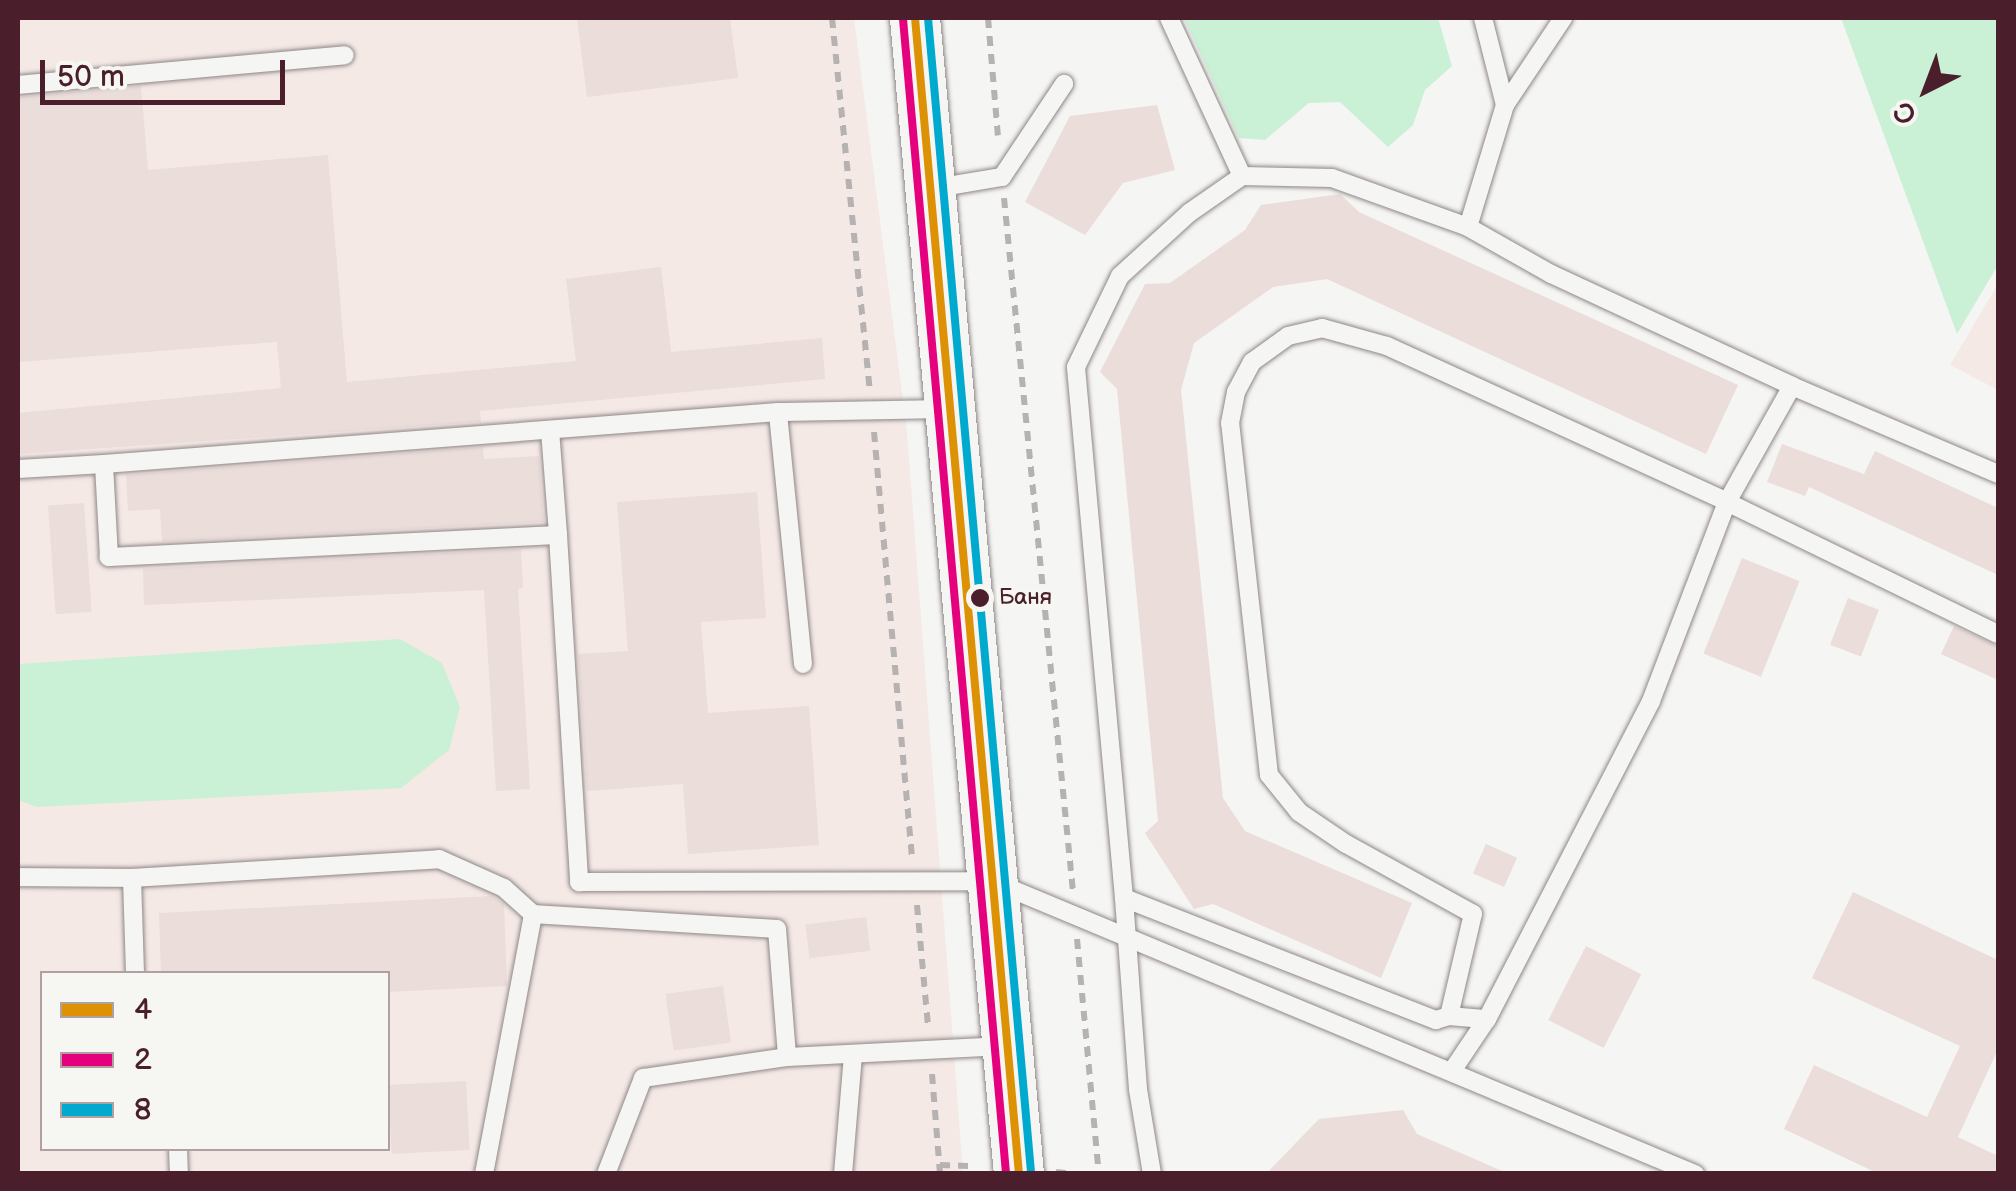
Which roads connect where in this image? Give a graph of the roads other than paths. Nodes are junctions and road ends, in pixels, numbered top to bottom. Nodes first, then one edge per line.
1 (915, 18) edge
2 (1169, 18) edge
3 (1483, 18) edge
4 (1563, 18) edge
5 (346, 55) dead end
6 (1064, 84) dead end
7 (18, 85) edge
8 (1505, 105) junction
9 (1242, 176) junction
10 (930, 189) junction
11 (1468, 227) junction
12 (1792, 386) junction
13 (950, 409) junction
14 (778, 412) junction
15 (550, 430) junction
16 (104, 464) junction
17 (18, 469) edge
18 (1998, 474) edge
19 (1728, 502) junction
20 (558, 535) junction
21 (1998, 634) edge
22 (802, 664) dead end
23 (18, 876) edge
24 (132, 878) junction
25 (992, 882) junction
26 (1124, 898) junction
27 (533, 914) junction
28 (1126, 938) junction
29 (135, 971) edge
30 (1449, 1016) junction
31 (1487, 1019) junction
32 (1007, 1046) junction
33 (853, 1054) junction
34 (788, 1057) junction
35 (1452, 1071) junction
36 (996, 1170) edge
37 (484, 1174) edge
38 (606, 1174) edge
39 (843, 1174) edge
40 (1152, 1174) edge
41 (1695, 1174) edge

1 - 10 street
2 - 9 lane
3 - 8 lane
4 - 8 lane
5 - 7 lane
6 - 10 lane
8 - 11 lane
9 - 11 lane
9 - 26 lane
10 - 13 street
11 - 12 lane
12 - 18 lane
12 - 19 lane
13 - 14 lane
13 - 25 street
14 - 15 lane
14 - 22 lane
15 - 16 lane
15 - 20 lane
16 - 17 lane
16 - 20 lane
19 - 21 lane
19 - 30 lane
19 - 31 lane
20 - 25 lane
23 - 24 lane
24 - 27 lane
24 - 29 lane
25 - 28 lane
25 - 32 street
26 - 28 lane
26 - 30 lane
27 - 34 lane
27 - 37 lane
28 - 35 lane
28 - 40 lane
30 - 31 lane
31 - 35 lane
32 - 33 lane
32 - 36 street
33 - 34 lane
33 - 39 lane
34 - 38 lane
35 - 41 lane

